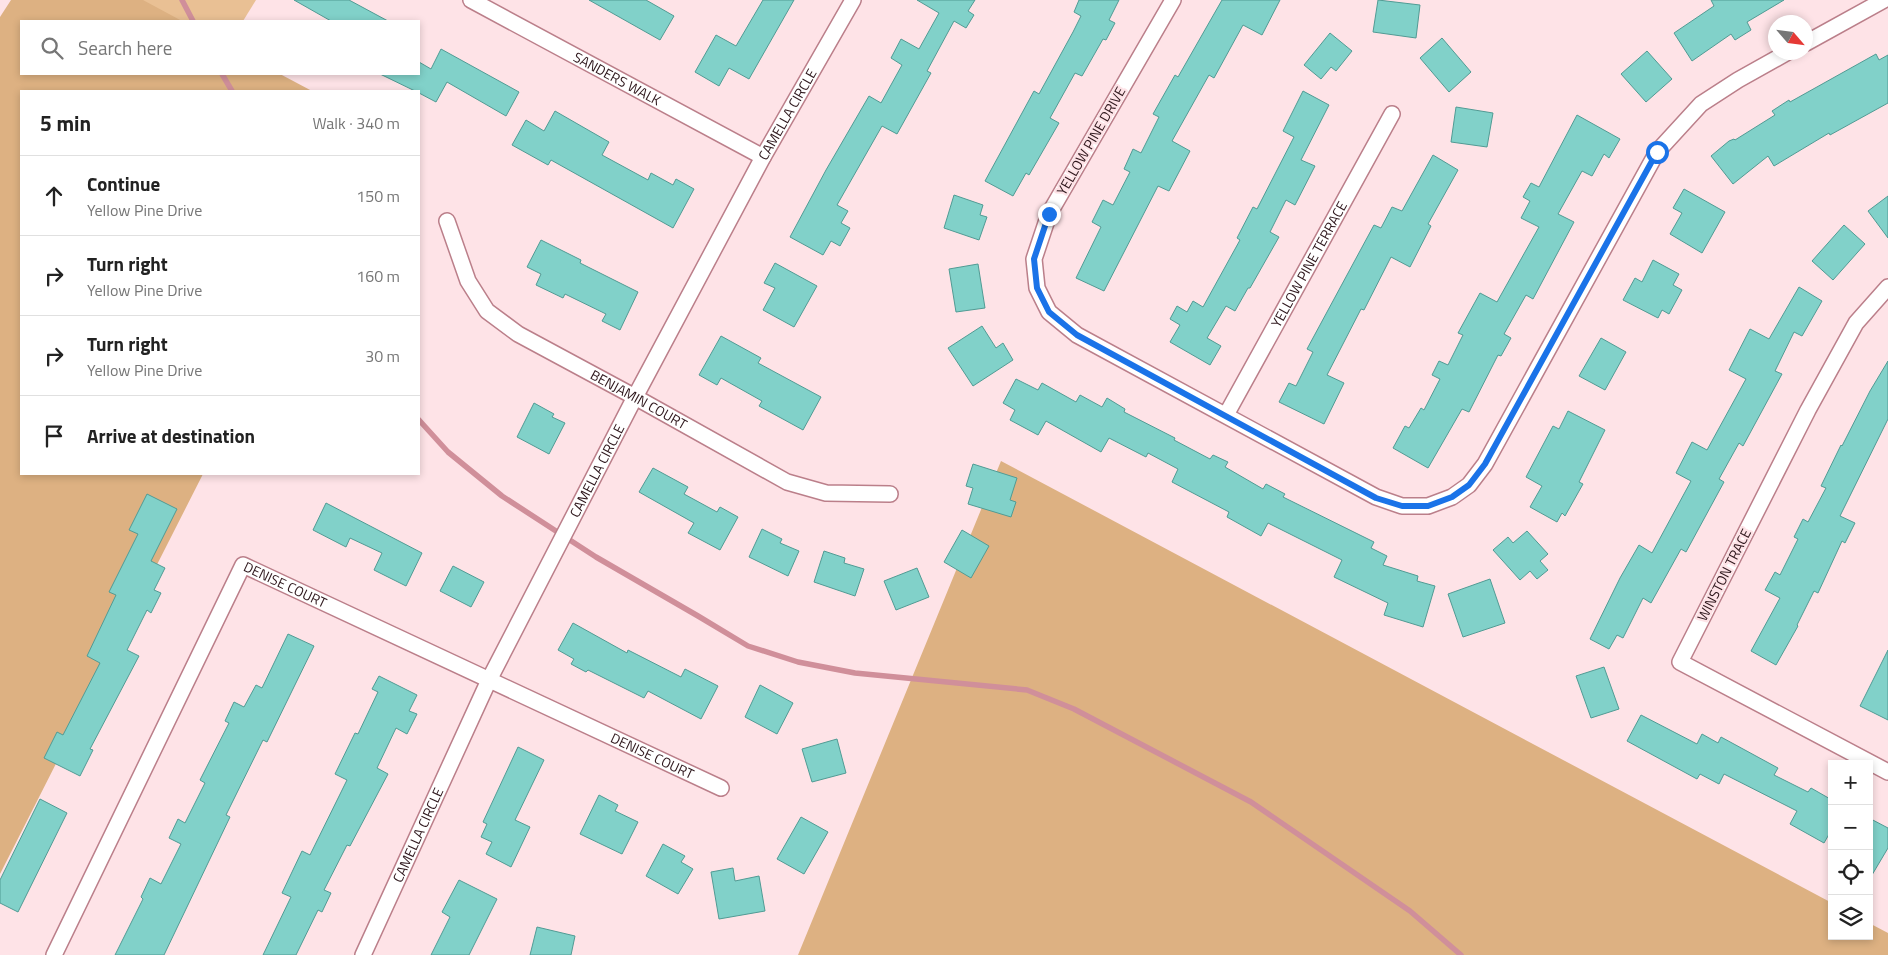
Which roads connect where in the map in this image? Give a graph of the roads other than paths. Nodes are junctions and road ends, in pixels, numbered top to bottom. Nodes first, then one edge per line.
1 (471, 0) edge
2 (853, 0) edge
3 (1173, 0) edge
4 (1877, 2) edge
5 (1813, 39) edge
6 (1774, 60) edge
7 (1392, 114) dead end
8 (763, 157) junction
9 (447, 221) dead end
10 (1888, 287) edge
11 (635, 397) junction
12 (1226, 415) junction
13 (890, 494) dead end
14 (489, 680) junction
15 (1888, 772) edge
16 (722, 788) dead end
17 (54, 955) edge
18 (363, 955) edge

1 - 8 street, SANDERS WALK
2 - 8 street, CAMELLA CIRCLE
3 - 12 street, YELLOW PINE DRIVE
4 - 5 street
6 - 12 street, YELLOW PINE DRIVE
7 - 12 street, YELLOW PINE TERRACE
8 - 11 street, CAMELLA CIRCLE
9 - 11 street, BENJAMIN COURT
10 - 15 street, WINSTON TRACE
11 - 13 street, BENJAMIN COURT
11 - 14 street, CAMELLA CIRCLE
14 - 16 street, DENISE COURT
14 - 17 street, DENISE COURT
14 - 18 street, CAMELLA CIRCLE

